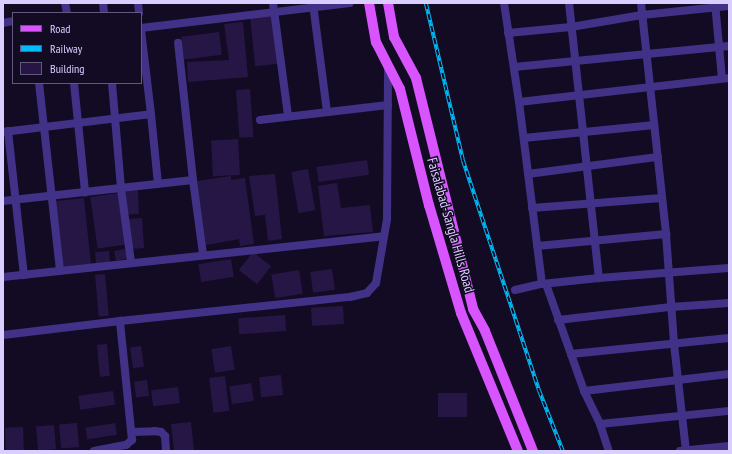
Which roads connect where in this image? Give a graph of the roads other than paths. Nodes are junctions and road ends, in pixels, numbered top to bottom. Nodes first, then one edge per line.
1 (273, 3) edge
2 (350, 3) edge
3 (369, 3) edge
4 (388, 3) edge
5 (504, 3) edge
6 (569, 3) edge
7 (640, 3) edge
8 (314, 5) edge
9 (716, 5) edge
10 (729, 6) edge
11 (274, 12) junction
12 (642, 15) junction
13 (571, 27) junction
14 (142, 29) edge
15 (508, 33) junction
16 (142, 38) edge
17 (178, 43) dead end
18 (729, 46) edge
19 (718, 47) junction
20 (647, 54) junction
21 (575, 61) junction
22 (388, 66) junction
23 (514, 67) junction
24 (725, 78) edge
25 (39, 84) edge
26 (74, 84) edge
27 (112, 84) edge
28 (650, 86) junction
29 (578, 94) junction
30 (519, 102) junction
31 (388, 105) junction
32 (327, 112) junction
33 (151, 114) junction
34 (288, 116) junction
35 (116, 118) junction
36 (260, 120) dead end
37 (78, 123) junction
38 (654, 125) junction
39 (45, 127) junction
40 (5, 131) edge
41 (582, 132) junction
42 (524, 138) junction
43 (658, 157) junction
44 (586, 166) junction
45 (528, 174) junction
46 (193, 180) junction
47 (158, 184) junction
48 (121, 189) junction
49 (85, 192) junction
50 (51, 196) junction
51 (662, 198) junction
52 (15, 200) junction
53 (3, 201) edge
54 (590, 204) junction
55 (532, 208) junction
56 (666, 234) junction
57 (384, 236) junction
58 (594, 241) junction
59 (537, 246) junction
60 (203, 254) junction
61 (131, 262) junction
62 (729, 268) edge
63 (60, 270) junction
64 (669, 272) junction
65 (24, 275) junction
66 (3, 277) edge
67 (599, 278) junction
68 (544, 284) junction
69 (515, 290) dead end
70 (729, 303) edge
71 (671, 307) junction
72 (558, 320) junction
73 (120, 321) junction
74 (3, 335) edge
75 (729, 338) edge
76 (674, 344) junction
77 (571, 354) junction
78 (729, 374) edge
79 (678, 380) junction
80 (584, 391) junction
81 (729, 411) edge
82 (681, 416) junction
83 (600, 424) junction
84 (132, 432) junction
85 (729, 446) edge
86 (94, 451) edge
87 (166, 451) edge
88 (518, 451) edge
89 (533, 451) edge
90 (609, 451) edge
91 (684, 451) edge

1 - 11 street
2 - 8 street
3 - 22 main road, Faisalabad-Sangla Hills Road
4 - 89 main road, Faisalabad-Sangla Hills Road
5 - 15 street
6 - 13 street
7 - 12 street
8 - 11 street
8 - 32 street
9 - 10 street
9 - 12 street
9 - 19 street
11 - 14 street
11 - 34 street
12 - 13 street
12 - 20 street
13 - 15 street
13 - 21 street
15 - 23 street
16 - 33 street
17 - 46 street
18 - 19 street
19 - 20 street
19 - 24 street
20 - 21 street
20 - 28 street
21 - 23 street
21 - 29 street
22 - 31 street
22 - 88 main road, Faisalabad-Sangla Hills Road
23 - 30 street
24 - 28 street
25 - 39 street
26 - 37 street
27 - 35 street
28 - 29 street
28 - 38 street
29 - 30 street
29 - 41 street
30 - 42 street
31 - 32 street
31 - 57 street
32 - 34 street
33 - 35 street
33 - 47 street
34 - 36 street
35 - 37 street
35 - 48 street
37 - 39 street
37 - 49 street
38 - 41 street
38 - 43 street
39 - 40 street
39 - 50 street
40 - 52 street
41 - 42 street
41 - 44 street
42 - 45 street
43 - 44 street
43 - 51 street
44 - 45 street
44 - 54 street
45 - 55 street
46 - 47 street
46 - 60 street
47 - 48 street
48 - 49 street
48 - 61 street
49 - 50 street
50 - 52 street
50 - 63 street
51 - 54 street
51 - 56 street
52 - 53 street
52 - 65 street
54 - 55 street
54 - 58 street
55 - 59 street
56 - 58 street
56 - 64 street
57 - 60 street
57 - 73 street
58 - 59 street
58 - 67 street
59 - 68 street
60 - 61 street
61 - 63 street
62 - 64 street
63 - 65 street
64 - 67 street
64 - 71 street
65 - 66 street
67 - 68 street
68 - 69 street
68 - 72 street
70 - 71 street
71 - 72 street
71 - 76 street
72 - 77 street
73 - 74 street
73 - 84 street
75 - 76 street
76 - 77 street
76 - 79 street
77 - 80 street
78 - 79 street
79 - 80 street
79 - 82 street
80 - 83 street
81 - 82 street
82 - 83 street
82 - 91 street
83 - 90 street
84 - 86 street
84 - 87 street
85 - 91 street

